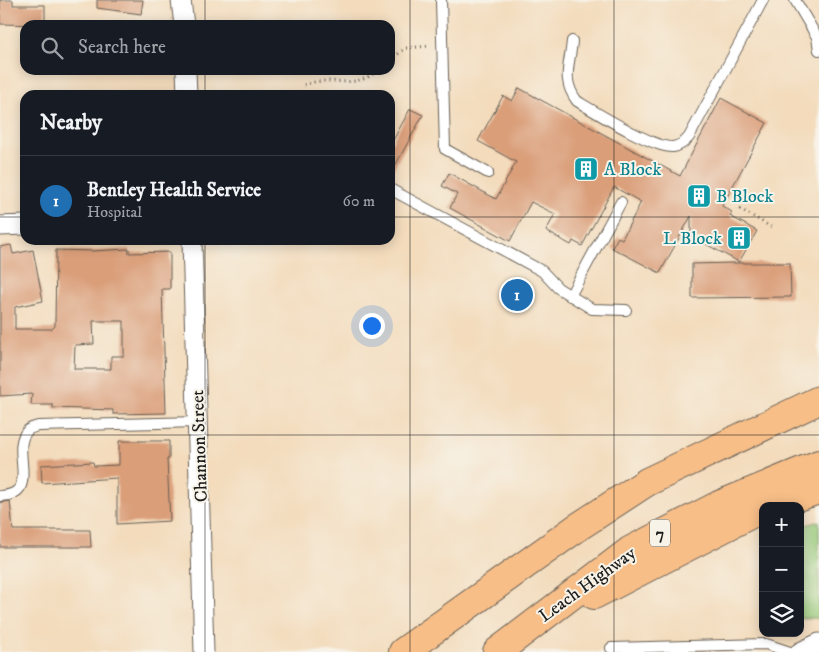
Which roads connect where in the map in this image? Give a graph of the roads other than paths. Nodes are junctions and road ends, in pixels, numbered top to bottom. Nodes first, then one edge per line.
1 (441, 0) edge
2 (763, 0) edge
3 (795, 0) edge
4 (572, 41) dead end
5 (819, 50) edge
6 (186, 75) edge
7 (187, 90) edge
8 (488, 173) dead end
9 (395, 192) edge
10 (621, 202) dead end
11 (20, 225) edge
12 (0, 226) edge
13 (192, 245) edge
14 (570, 296) junction
15 (626, 310) dead end
16 (819, 400) edge
17 (819, 420) edge
18 (198, 422) junction
19 (819, 464) edge
20 (819, 490) edge
21 (0, 496) edge
22 (782, 502) edge
23 (759, 510) edge
24 (578, 527) junction
25 (520, 634) junction
26 (819, 643) edge
27 (610, 648) dead end
28 (204, 652) edge
29 (403, 652) edge
30 (497, 652) edge
31 (790, 652) edge
32 (800, 652) edge

1 - 8 lane
2 - 4 lane
3 - 5 lane
6 - 7 street
9 - 14 lane
10 - 14 lane
11 - 12 street
13 - 18 street, Channon Street
14 - 15 lane
16 - 24 highway
17 - 24 highway, 7
18 - 21 lane
18 - 28 street, Channon Street
19 - 25 highway, Leach Highway / 7
20 - 22 highway
23 - 25 highway
24 - 29 highway, 7
25 - 30 highway, Leach Highway / 7
26 - 32 street
27 - 31 lane

